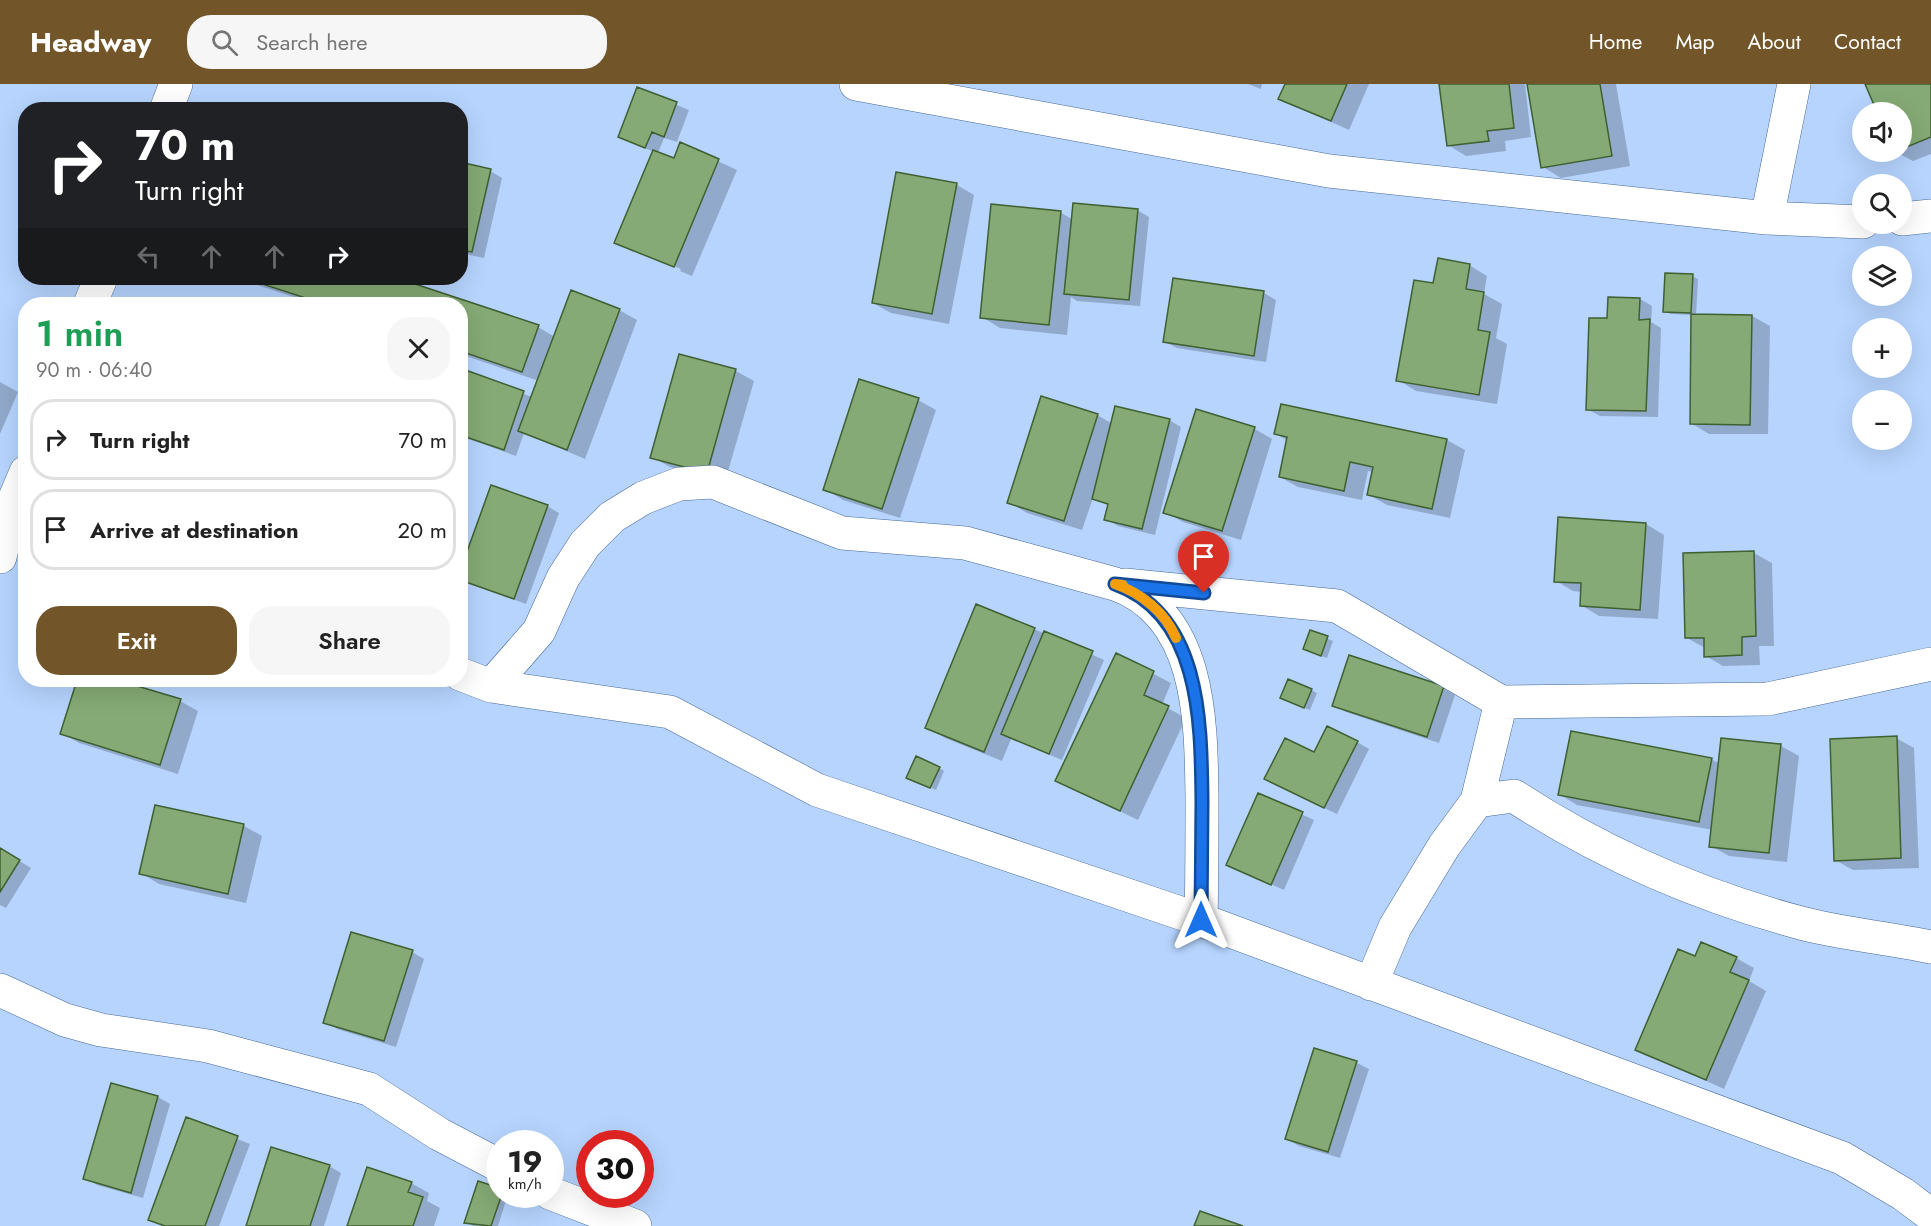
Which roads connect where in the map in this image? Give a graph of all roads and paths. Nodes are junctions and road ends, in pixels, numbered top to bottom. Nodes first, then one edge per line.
1 (176, 84) edge
2 (856, 84) edge
3 (1794, 84) edge
4 (169, 102) edge
5 (1931, 216) edge
6 (1767, 218) junction
7 (1912, 218) edge
8 (1852, 222) edge
9 (17, 491) edge
10 (0, 557) edge
11 (1115, 584) junction
12 (1931, 663) edge
13 (468, 677) edge
14 (491, 686) junction
15 (1501, 702) junction
16 (1477, 801) junction
17 (1201, 920) junction
18 (1931, 947) edge
19 (1371, 984) junction
20 (0, 990) edge
21 (486, 1159) edge
22 (564, 1198) edge
23 (1931, 1215) edge
24 (635, 1226) edge

1 - 4 street
2 - 6 street
3 - 6 street
5 - 7 street
6 - 8 street
9 - 10 street
11 - 14 street
11 - 15 street
11 - 17 street
12 - 15 street
13 - 14 street
14 - 17 street
15 - 16 street
16 - 18 street
16 - 19 street
17 - 19 street
19 - 23 street
20 - 21 street
22 - 24 street

